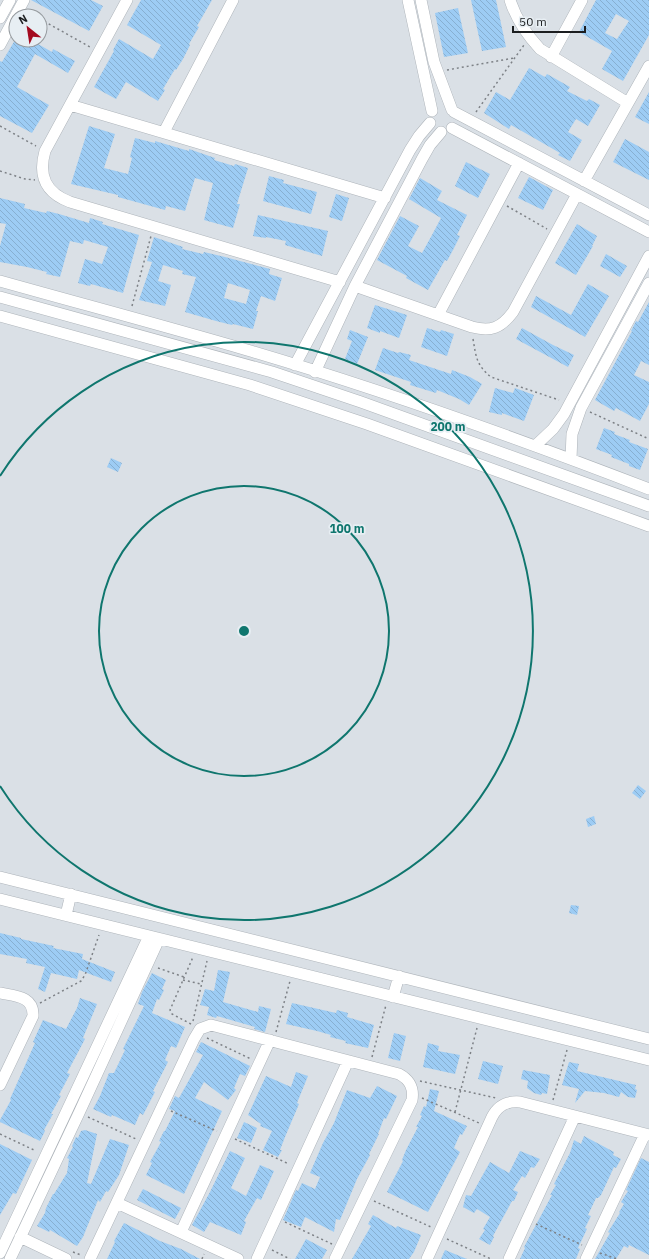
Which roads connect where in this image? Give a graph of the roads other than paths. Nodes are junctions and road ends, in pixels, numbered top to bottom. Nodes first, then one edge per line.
1 (10, 0) edge
2 (24, 0) edge
3 (127, 0) edge
4 (233, 0) edge
5 (408, 0) edge
6 (421, 0) edge
7 (510, 0) edge
8 (582, 0) edge
9 (0, 18) edge
10 (0, 45) edge
11 (551, 57) junction
12 (649, 66) edge
13 (628, 103) junction
14 (70, 105) junction
15 (432, 111) junction
16 (453, 111) junction
17 (430, 123) junction
18 (452, 128) junction
19 (164, 132) junction
20 (441, 132) junction
21 (519, 163) junction
22 (584, 181) junction
23 (578, 194) junction
24 (385, 198) junction
25 (649, 215) edge
26 (649, 232) edge
27 (649, 256) edge
28 (0, 281) edge
29 (340, 282) junction
30 (649, 283) edge
31 (355, 286) junction
32 (0, 297) edge
33 (438, 315) junction
34 (0, 316) edge
35 (295, 365) junction
36 (316, 372) junction
37 (575, 392) junction
38 (584, 403) junction
39 (535, 446) junction
40 (510, 456) junction
41 (571, 459) junction
42 (503, 474) junction
43 (649, 489) edge
44 (649, 506) edge
45 (649, 526) edge
46 (0, 877) edge
47 (72, 894) junction
48 (0, 899) edge
49 (66, 916) junction
50 (154, 937) junction
51 (399, 976) junction
52 (0, 993) edge
53 (391, 996) junction
54 (649, 1039) edge
55 (272, 1041) junction
56 (649, 1060) edge
57 (348, 1061) junction
58 (3, 1074) edge
59 (0, 1085) edge
60 (575, 1116) junction
61 (647, 1134) edge
62 (117, 1203) junction
63 (180, 1232) junction
64 (20, 1237) junction
65 (0, 1253) edge
66 (589, 1254) edge
67 (10, 1259) edge
68 (66, 1259) edge
69 (90, 1259) edge
70 (238, 1259) edge
71 (256, 1259) edge
72 (335, 1259) edge
73 (427, 1259) edge
74 (509, 1259) edge

1 - 9 street
2 - 10 street
3 - 14 street
4 - 19 street
5 - 15 street
6 - 16 street
7 - 11 street
8 - 11 street
11 - 13 street
12 - 13 street
13 - 22 street
14 - 19 street
14 - 29 street
15 - 16 street
15 - 17 street
16 - 18 street
16 - 22 street
17 - 20 street
17 - 24 street
18 - 20 street
18 - 21 street
19 - 24 street
20 - 31 street
21 - 23 street
21 - 33 street
22 - 25 street
23 - 26 street
23 - 33 street
24 - 29 street
27 - 37 street
28 - 35 street
29 - 35 street
30 - 38 street
31 - 33 street
31 - 36 street
32 - 40 street
34 - 42 street
35 - 36 street
36 - 39 street
37 - 38 street
37 - 39 street
38 - 41 street
39 - 41 street
40 - 42 street
40 - 44 street
41 - 43 street
42 - 45 street
46 - 47 street
47 - 49 street
47 - 51 street
48 - 49 street
49 - 50 street
50 - 53 street
50 - 64 street
50 - 65 street
51 - 53 street
51 - 54 street
52 - 58 street
53 - 56 street
55 - 57 street
55 - 62 street
55 - 63 street
57 - 71 street
57 - 72 street
58 - 59 street
60 - 61 street
60 - 73 street
60 - 74 street
61 - 66 street
62 - 63 street
62 - 69 street
63 - 70 street
64 - 67 street
64 - 68 street

